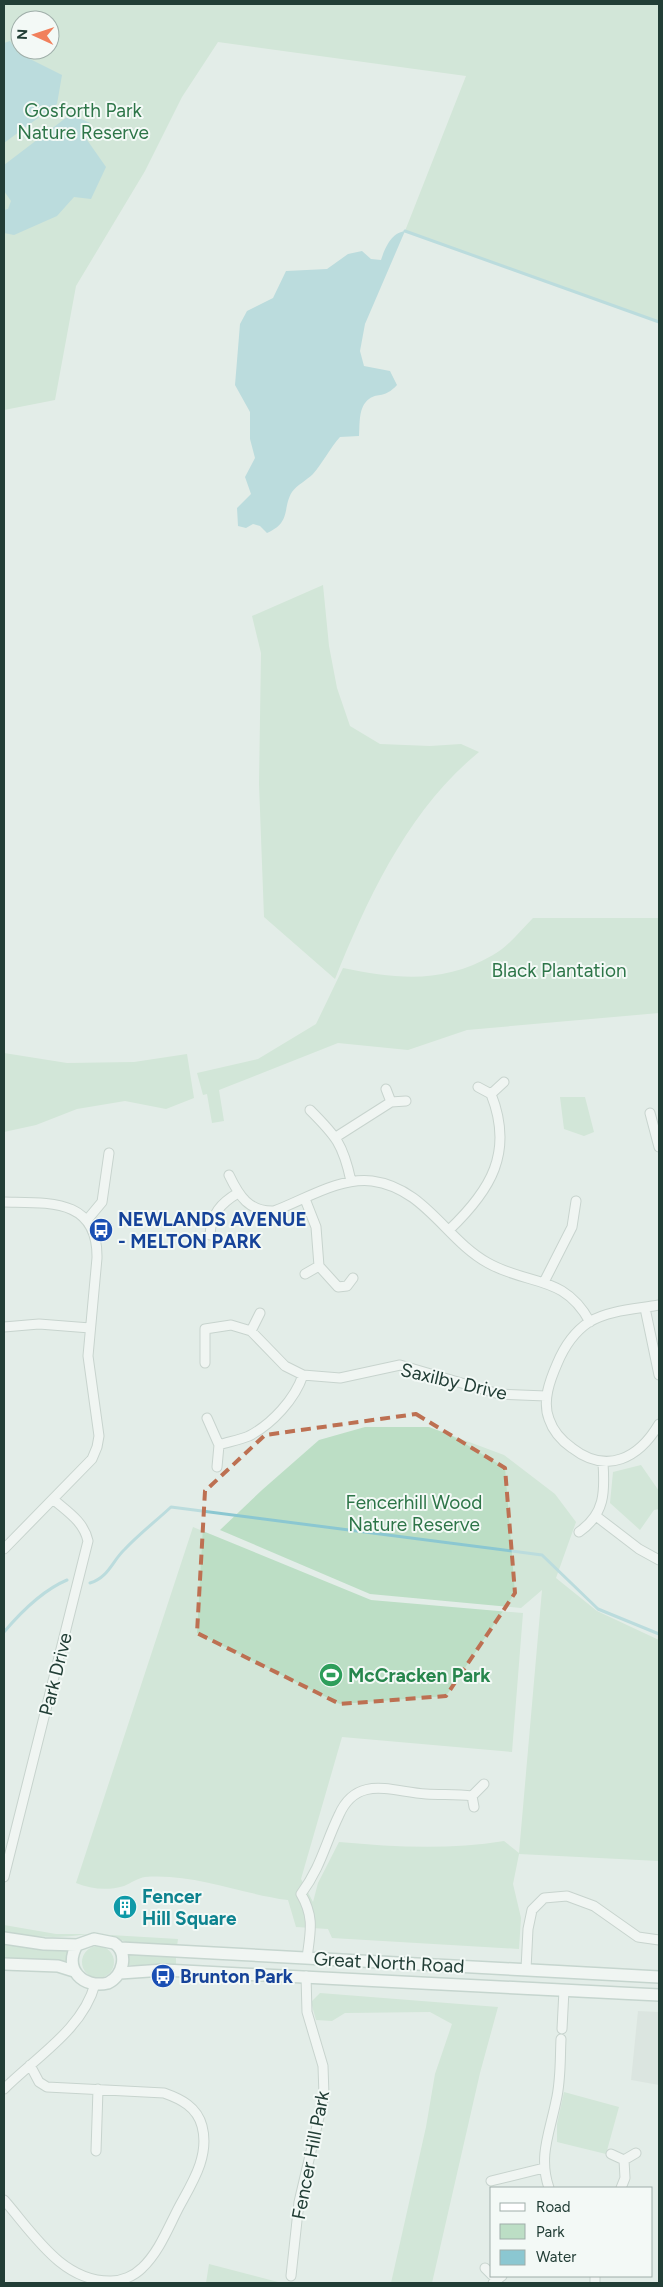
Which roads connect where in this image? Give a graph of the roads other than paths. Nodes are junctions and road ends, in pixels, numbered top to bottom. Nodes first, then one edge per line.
1 (504, 1082) dead end
2 (478, 1086) dead end
3 (386, 1089) dead end
4 (492, 1094) junction
5 (406, 1101) dead end
6 (391, 1102) junction
7 (310, 1110) dead end
8 (654, 1116) edge
9 (336, 1137) junction
10 (659, 1147) edge
11 (109, 1153) dead end
12 (229, 1175) dead end
13 (351, 1181) junction
14 (238, 1193) junction
15 (305, 1199) junction
16 (576, 1201) dead end
17 (4, 1202) edge
18 (87, 1220) junction
19 (449, 1230) junction
20 (210, 1235) dead end
21 (319, 1266) junction
22 (304, 1274) dead end
23 (353, 1278) dead end
24 (544, 1282) junction
25 (659, 1305) edge
26 (645, 1308) junction
27 (260, 1313) dead end
28 (590, 1322) junction
29 (4, 1327) edge
30 (90, 1328) junction
31 (251, 1331) junction
32 (205, 1363) dead end
33 (303, 1375) junction
34 (659, 1375) edge
35 (546, 1396) junction
36 (207, 1418) dead end
37 (659, 1424) edge
38 (218, 1445) junction
39 (603, 1463) junction
40 (217, 1467) dead end
41 (54, 1500) junction
42 (596, 1516) junction
43 (579, 1532) dead end
44 (4, 1549) edge
45 (659, 1560) edge
46 (484, 1784) dead end
47 (472, 1796) junction
48 (474, 1807) dead end
49 (6, 1859) edge
50 (4, 1876) edge
51 (4, 1938) edge
52 (659, 1940) edge
53 (77, 1945) junction
54 (120, 1948) junction
55 (307, 1958) junction
56 (4, 1964) edge
57 (526, 1968) junction
58 (74, 1971) junction
59 (120, 1973) junction
60 (306, 1976) junction
61 (659, 1977) edge
62 (95, 1984) junction
63 (564, 1990) junction
64 (659, 1995) edge
65 (562, 2029) dead end
66 (561, 2039) dead end
67 (30, 2065) junction
68 (5, 2087) edge
69 (98, 2089) junction
70 (96, 2151) dead end
71 (636, 2153) dead end
72 (611, 2154) dead end
73 (624, 2160) junction
74 (544, 2168) junction
75 (502, 2178) junction
76 (491, 2181) dead end
77 (504, 2187) edge
78 (549, 2187) edge
79 (622, 2187) edge
80 (4, 2200) edge
81 (291, 2276) dead end
82 (122, 2282) edge

1 - 4 street
2 - 4 street
3 - 6 street
4 - 19 street
5 - 6 street
6 - 9 street
7 - 9 street
8 - 10 street
9 - 13 street
11 - 18 street
12 - 14 street
13 - 15 street
13 - 19 street
14 - 15 street
14 - 20 street
15 - 21 street
16 - 24 street
17 - 18 street
18 - 30 street
19 - 24 street
21 - 22 street
21 - 23 street
24 - 28 street
25 - 26 street
26 - 28 street
26 - 34 street
27 - 31 street
28 - 35 street
29 - 30 street
30 - 41 street
31 - 32 street
31 - 33 street
33 - 35 street, Saxilby Drive
33 - 38 street
35 - 39 street
36 - 38 street
37 - 39 street
38 - 40 street
39 - 42 street
41 - 44 street
41 - 49 street, Park Drive
42 - 43 street
42 - 45 street
46 - 47 street
47 - 48 street
47 - 55 street
49 - 50 street, Park Drive
51 - 53 main road, Great North Road
52 - 57 street
53 - 54 main road, Great North Road
53 - 58 main road
54 - 55 main road, Great North Road
54 - 59 main road
55 - 57 main road, Great North Road
56 - 58 main road
57 - 61 main road, Great North Road
58 - 62 main road
59 - 60 main road, Great North Road
59 - 62 main road, Great North Road
60 - 63 main road, Great North Road
60 - 81 street, Fencer Hill Park
62 - 67 street
63 - 64 main road, Great North Road
63 - 65 street
66 - 74 street
67 - 68 street
67 - 69 street
69 - 70 street
69 - 82 street
71 - 73 street
72 - 73 street
73 - 79 street
74 - 75 street
74 - 78 street
75 - 76 street
75 - 77 street
80 - 82 street

